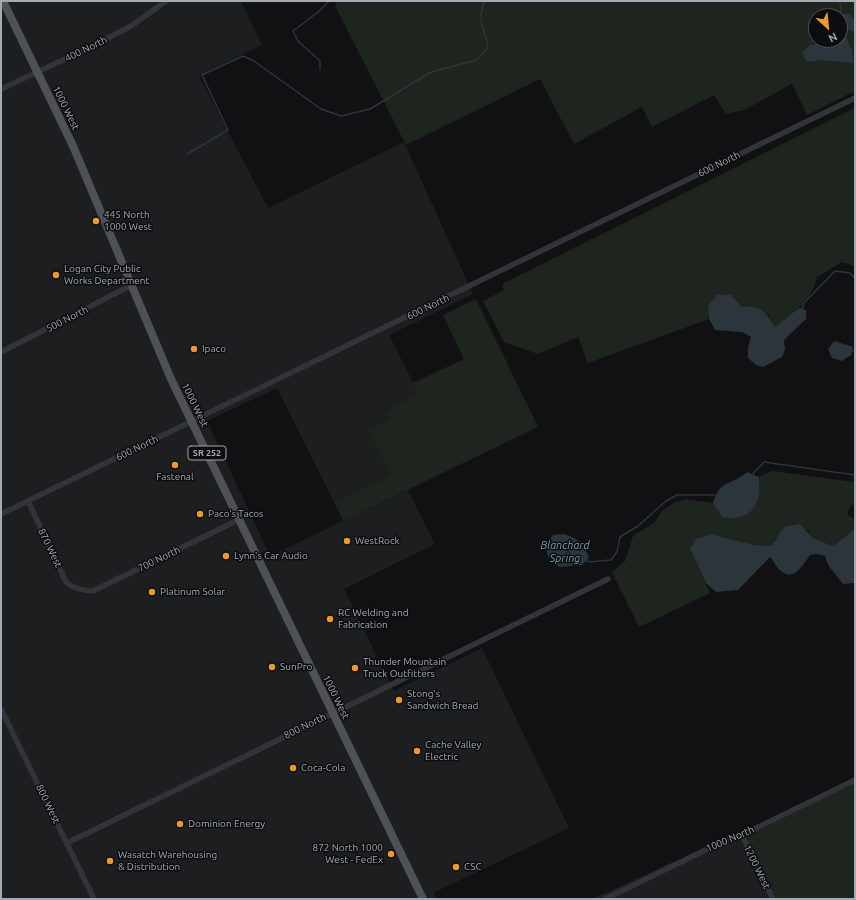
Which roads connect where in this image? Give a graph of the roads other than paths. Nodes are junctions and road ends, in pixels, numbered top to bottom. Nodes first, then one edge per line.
1 (3, 1) edge
2 (166, 1) edge
3 (37, 72) junction
4 (1, 89) edge
5 (855, 98) edge
6 (132, 285) junction
7 (1, 352) edge
8 (192, 421) junction
9 (28, 501) junction
10 (1, 514) edge
11 (238, 520) junction
12 (608, 579) dead end
13 (79, 589) joint
14 (1, 709) edge
15 (332, 713) junction
16 (855, 780) edge
17 (742, 835) junction
18 (67, 843) junction
19 (94, 899) edge
20 (423, 899) edge
21 (605, 899) edge
22 (773, 899) edge

1 - 3 main road, 1000 West / SR 252
2 - 3 street, 400 North
3 - 4 street, 400 North
3 - 6 main road, 1000 West / SR 252
5 - 8 street, 600 North
6 - 7 street, 500 North
6 - 8 main road, 1000 West / SR 252
8 - 9 street, 600 North
8 - 11 main road, 1000 West / SR 252
9 - 10 street, 600 North
9 - 13 street, 870 West
11 - 13 street, 700 North
11 - 15 main road, 1000 West / SR 252
12 - 15 street, 800 North
14 - 18 street, 800 West
15 - 18 street, 800 North
15 - 20 main road, 1000 West / SR 252
16 - 17 street, 1000 North
17 - 21 street, 1000 North
17 - 22 street, 1200 West
18 - 19 street, 800 West

